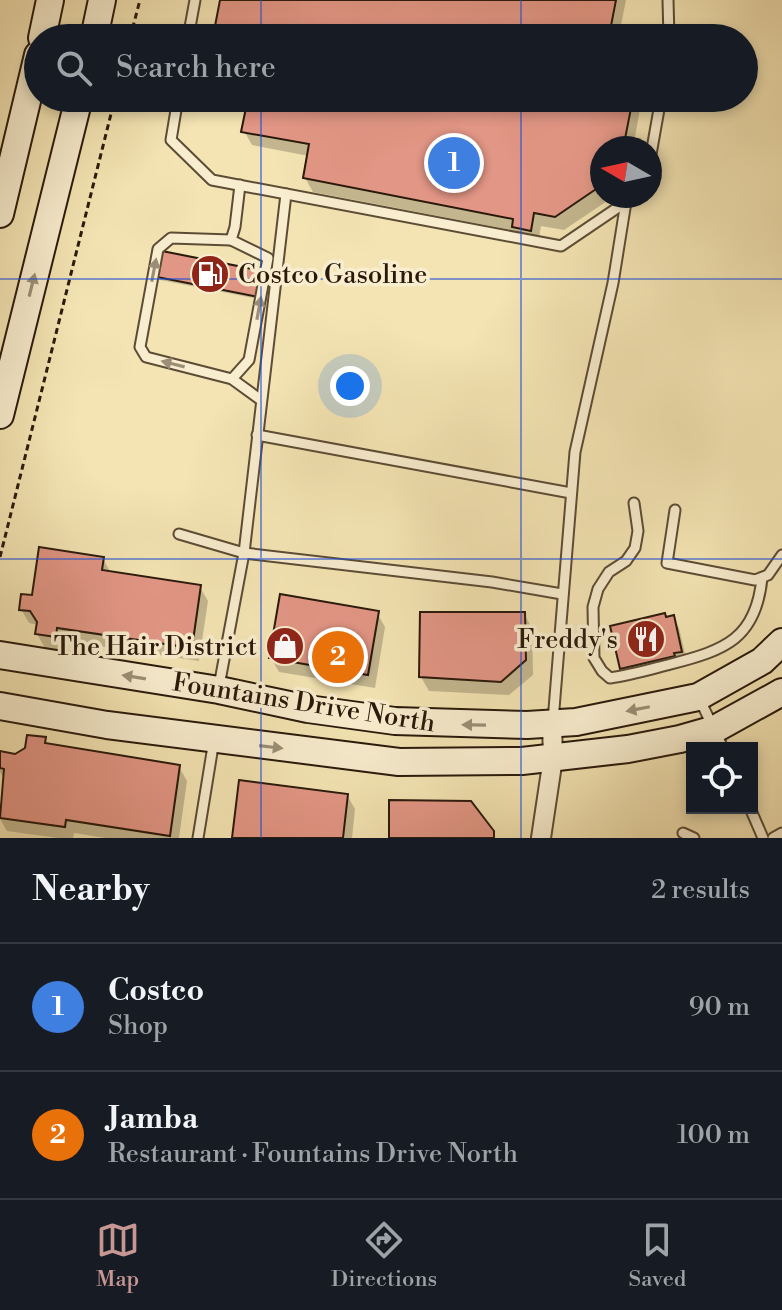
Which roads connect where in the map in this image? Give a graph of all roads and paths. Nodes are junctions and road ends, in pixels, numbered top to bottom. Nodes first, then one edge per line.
1 (50, 0) edge
2 (102, 0) edge
3 (140, 0) edge
4 (195, 0) edge
5 (668, 0) edge
6 (45, 24) edge
7 (97, 24) edge
8 (134, 24) edge
9 (191, 24) edge
10 (669, 24) edge
11 (24, 112) edge
12 (76, 112) edge
13 (111, 112) edge
14 (176, 112) edge
15 (659, 112) edge
16 (654, 136) edge
17 (240, 185) junction
18 (286, 194) junction
19 (615, 208) edge
20 (626, 208) edge
21 (0, 214) edge
22 (231, 240) junction
23 (232, 379) junction
24 (261, 400) junction
25 (0, 415) edge
26 (257, 435) junction
27 (571, 493) junction
28 (634, 503) dead end
29 (675, 510) dead end
30 (179, 534) dead end
31 (244, 553) junction
32 (782, 555) edge
33 (0, 557) edge
34 (762, 578) junction
35 (562, 594) junction
36 (782, 642) edge
37 (0, 655) edge
38 (219, 690) junction
39 (782, 692) edge
40 (698, 697) junction
41 (0, 706) edge
42 (552, 724) junction
43 (719, 739) edge
44 (214, 740) junction
45 (553, 758) junction
46 (753, 814) edge
47 (683, 833) dead end
48 (782, 833) edge
49 (198, 838) edge
50 (541, 838) edge
51 (694, 838) edge
52 (763, 838) edge
53 (773, 838) edge

1 - 6 street
2 - 7 street
3 - 8 path
4 - 9 lane
5 - 10 lane
11 - 21 street
25 -> 12 street
13 - 33 path
14 - 17 lane
15 - 16 lane
17 - 18 lane
17 - 22 lane
18 - 19 lane
18 - 24 lane
20 - 27 lane
23 -> 22 lane
23 -> 22 lane
23 - 24 lane
24 - 26 lane
26 - 27 lane
26 - 31 lane
27 - 35 lane
28 - 34 lane
29 - 34 lane
30 - 31 lane
31 - 35 lane
31 - 38 lane
32 - 34 lane
35 - 42 lane
36 - 40 street, Fountains Drive North
38 -> 37 street, Fountains Drive North
42 -> 38 street, Fountains Drive North
39 - 43 street, Fountains Drive North
40 -> 42 street, Fountains Drive North
40 - 43 lane
41 - 44 street, Fountains Drive North
42 - 45 street
43 - 45 street, Fountains Drive North
44 -> 45 street, Fountains Drive North
44 - 49 lane
45 - 50 street
46 - 52 lane
47 - 51 lane
48 - 53 lane

